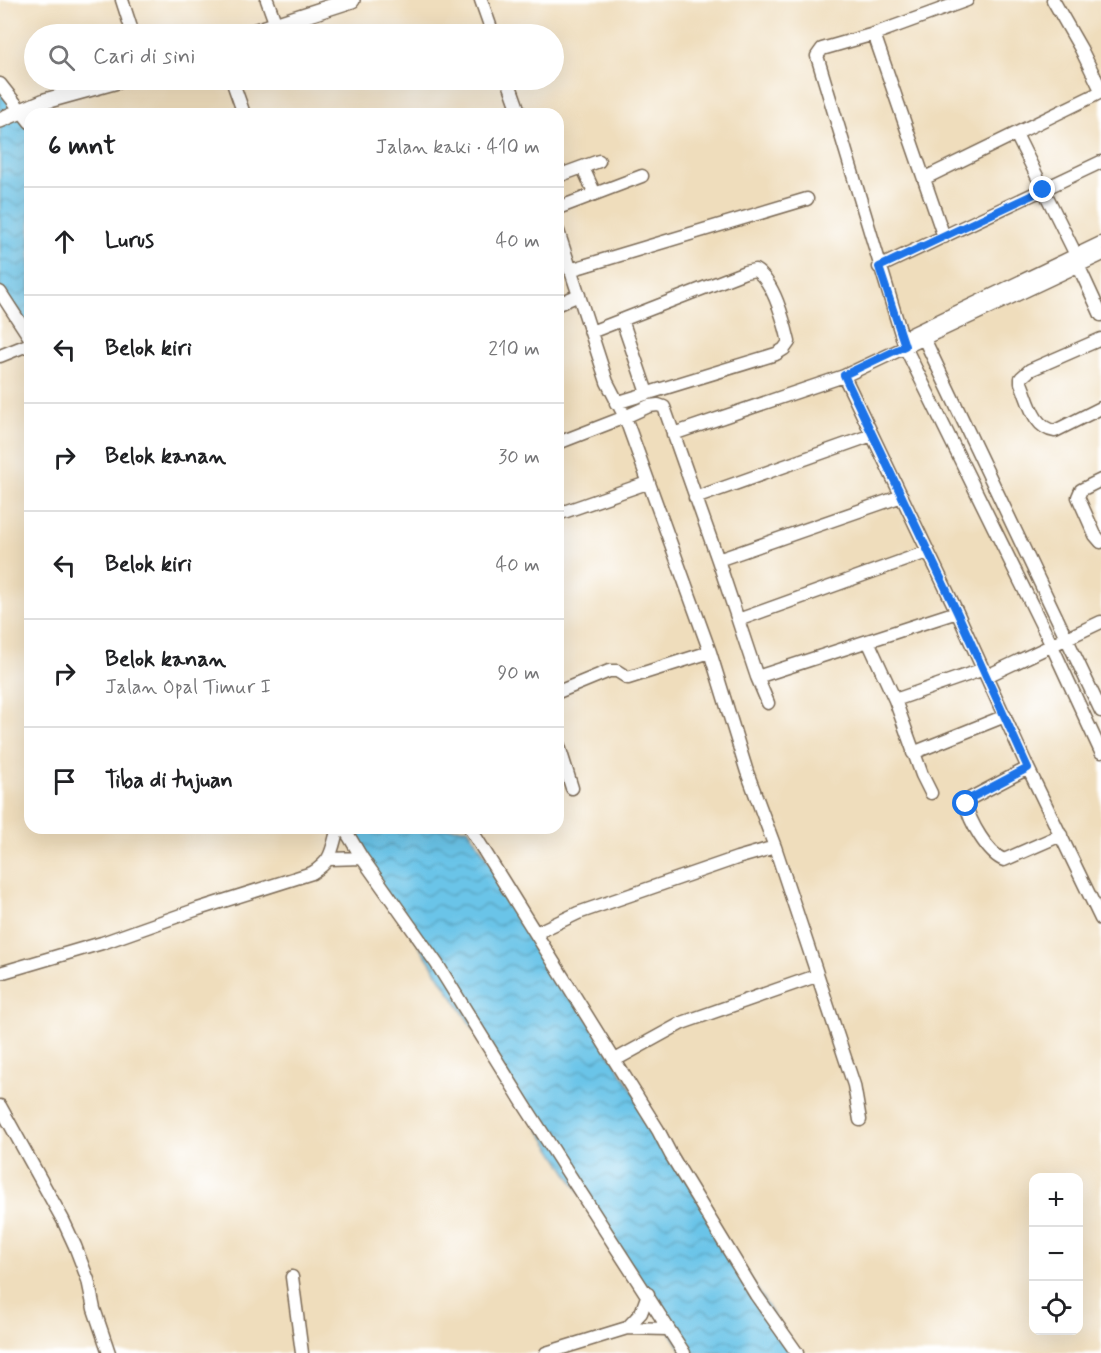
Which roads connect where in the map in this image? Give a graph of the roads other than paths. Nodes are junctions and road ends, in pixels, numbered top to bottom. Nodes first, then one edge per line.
1 (122, 0) edge
2 (267, 0) edge
3 (352, 0) edge
4 (481, 0) edge
5 (967, 0) edge
6 (1053, 0) edge
7 (130, 24) edge
8 (276, 24) edge
9 (279, 24) edge
10 (489, 24) edge
11 (874, 34) junction
12 (0, 84) edge
13 (85, 90) edge
14 (236, 90) edge
15 (512, 90) edge
16 (1101, 91) edge
17 (36, 108) edge
18 (242, 108) edge
19 (518, 108) edge
20 (24, 114) edge
21 (24, 116) edge
22 (0, 120) edge
23 (1016, 134) junction
24 (600, 161) dead end
25 (1101, 162) edge
26 (583, 168) junction
27 (564, 174) edge
28 (642, 176) dead end
29 (925, 178) junction
30 (1043, 190) junction
31 (594, 194) junction
32 (807, 199) dead end
33 (564, 206) edge
34 (944, 237) junction
35 (1101, 243) edge
36 (564, 250) edge
37 (1101, 255) edge
38 (1077, 260) junction
39 (879, 267) junction
40 (570, 270) junction
41 (0, 292) edge
42 (579, 296) junction
43 (564, 302) edge
44 (1101, 315) edge
45 (621, 320) junction
46 (24, 329) edge
47 (591, 332) junction
48 (922, 335) junction
49 (1101, 339) edge
50 (904, 342) junction
51 (24, 346) edge
52 (0, 356) edge
53 (844, 375) junction
54 (647, 393) junction
55 (616, 403) junction
56 (1101, 408) edge
57 (624, 417) junction
58 (674, 434) junction
59 (872, 435) junction
60 (564, 441) edge
61 (1101, 480) edge
62 (647, 483) junction
63 (902, 496) junction
64 (695, 498) junction
65 (564, 512) edge
66 (1101, 542) edge
67 (927, 552) junction
68 (718, 560) junction
69 (957, 612) junction
70 (738, 620) junction
71 (1101, 622) edge
72 (1067, 638) junction
73 (868, 642) junction
74 (1052, 646) junction
75 (710, 652) junction
76 (985, 673) junction
77 (757, 677) junction
78 (564, 690) edge
79 (895, 700) junction
80 (768, 703) dead end
81 (1101, 711) edge
82 (1005, 716) junction
83 (1101, 752) edge
84 (913, 753) junction
85 (564, 763) edge
86 (1028, 768) junction
87 (572, 788) dead end
88 (931, 793) dead end
89 (336, 834) edge
90 (348, 834) edge
91 (474, 834) edge
92 (1061, 835) junction
93 (775, 847) junction
94 (362, 858) junction
95 (329, 859) junction
96 (1101, 919) edge
97 (536, 933) junction
98 (0, 974) edge
99 (816, 976) junction
100 (615, 1060) junction
101 (0, 1106) edge
102 (860, 1120) dead end
103 (292, 1277) dead end
104 (648, 1294) junction
105 (627, 1328) junction
106 (667, 1329) junction
107 (109, 1353) edge
108 (302, 1353) edge
109 (546, 1353) edge
110 (684, 1353) edge
111 (798, 1353) edge

1 - 7 street
2 - 8 street
3 - 9 street
4 - 10 street
5 - 11 street
6 - 16 street
11 - 29 street
11 - 39 street
12 - 20 street
13 - 17 street
14 - 18 street
15 - 19 street
16 - 23 street
21 - 22 street
23 - 29 street
23 - 30 street
24 - 26 street
25 - 30 street
26 - 27 street
26 - 31 street
28 - 31 street
29 - 34 street
30 - 34 street
30 - 38 street
31 - 33 street
32 - 40 street
34 - 39 street
35 - 38 street
36 - 40 street
37 - 38 street
38 - 44 street
38 - 48 street
39 - 50 street
40 - 42 street
41 - 46 street
42 - 43 street
42 - 47 street
45 - 47 street
45 - 54 street
45 - 54 street
47 - 55 street
48 - 50 street
48 - 72 street
49 - 56 street
50 - 53 street
50 - 74 street
51 - 52 street
53 - 58 street
53 - 59 street
54 - 55 street
55 - 57 street
57 - 58 street
57 - 60 street
57 - 62 street
58 - 64 street
59 - 63 street
59 - 64 street
61 - 66 street
62 - 65 street
62 - 75 street
63 - 67 street
63 - 68 street
64 - 68 street
67 - 69 street
67 - 70 street
68 - 70 street
69 - 73 street
69 - 76 street
70 - 77 street
71 - 72 street
72 - 74 street
72 - 81 street
73 - 77 street
73 - 79 street
74 - 76 street
74 - 83 street
75 - 78 street
75 - 93 street
76 - 79 street
76 - 82 street
77 - 80 street
79 - 84 street
82 - 84 street
82 - 86 street
84 - 88 street
85 - 87 street
86 - 92 street
86 - 92 street
89 - 95 street
90 - 94 street
91 - 97 street
92 - 96 street
93 - 97 street
93 - 99 street
94 - 95 street
94 - 104 street
95 - 98 street
97 - 100 street
99 - 100 street
99 - 102 street
100 - 111 street
101 - 107 street
103 - 108 street
104 - 105 street
104 - 106 street
105 - 106 street
105 - 109 street
106 - 110 street

